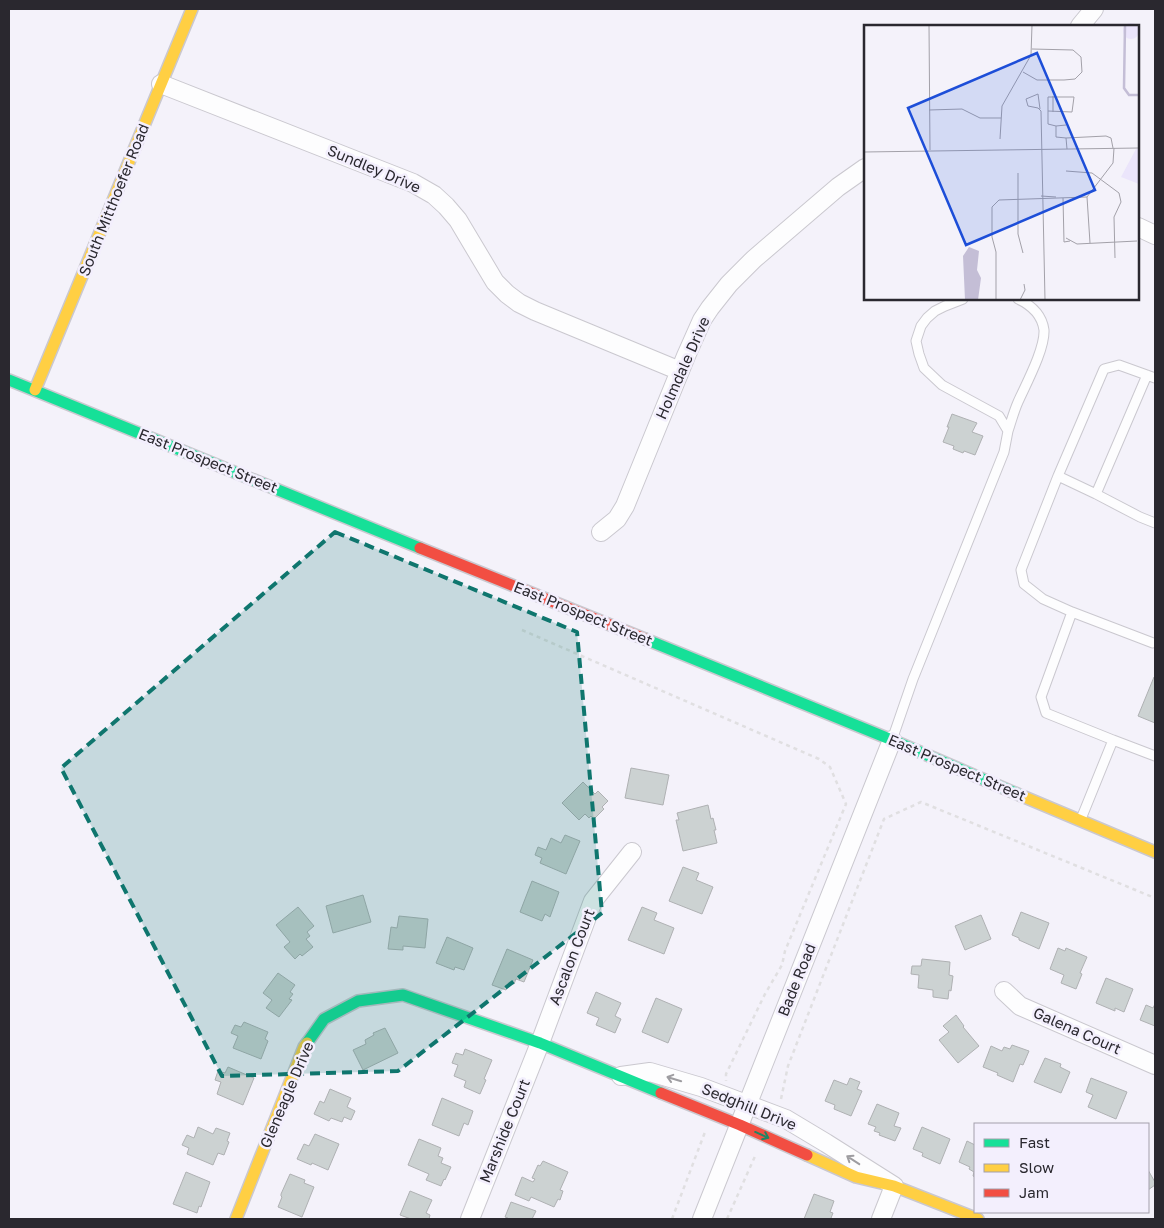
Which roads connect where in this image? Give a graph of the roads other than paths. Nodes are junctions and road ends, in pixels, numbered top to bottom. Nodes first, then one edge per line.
1 (192, 9) edge
2 (1094, 9) edge
3 (1081, 25) edge
4 (161, 84) junction
5 (864, 169) edge
6 (1139, 227) edge
7 (1155, 235) edge
8 (960, 300) edge
9 (1020, 300) edge
10 (680, 371) junction
11 (1151, 376) edge
12 (9, 380) edge
13 (35, 390) junction
14 (1008, 431) junction
15 (1058, 476) junction
16 (1096, 494) junction
17 (1155, 523) edge
18 (601, 532) dead end
19 (1072, 612) junction
20 (1153, 642) dead end
21 (892, 740) junction
22 (1113, 740) junction
23 (1155, 756) edge
24 (1080, 821) junction
25 (632, 852) dead end
26 (1155, 852) edge
27 (1004, 991) dead end
28 (540, 1043) junction
29 (1155, 1065) edge
30 (621, 1076) junction
31 (748, 1104) junction
32 (740, 1125) junction
33 (894, 1186) junction
34 (236, 1219) edge
35 (470, 1219) edge
36 (702, 1219) edge
37 (881, 1219) edge
38 (978, 1219) edge

1 - 4 street, South Mitthoefer Road
2 - 3 street
4 - 10 street, Sundley Drive
4 - 13 street, South Mitthoefer Road
5 - 10 street, Holmdale Drive
6 - 7 street
8 - 14 lane
9 - 14 lane
10 - 18 street, Holmdale Drive
11 - 15 lane
11 - 16 lane
12 - 13 street, East Prospect Street
13 - 21 street, East Prospect Street
14 - 21 lane
15 - 16 lane
15 - 19 lane
16 - 17 lane
19 - 20 lane
19 - 22 lane
21 - 24 street, East Prospect Street
21 - 31 street, Bade Road
22 - 23 lane
22 - 24 lane
24 - 26 street, East Prospect Street
25 - 28 street, Ascalon Court
27 - 29 street, Galena Court
28 - 30 street, Sedghill Drive
28 - 34 street, Gleneagle Drive
28 - 35 street, Marshide Court
31 -> 30 street, Sedghill Drive
30 - 32 street, Sedghill Drive
31 - 32 street, Bade Road
33 -> 31 street, Sedghill Drive
32 -> 33 street, Sedghill Drive
32 - 36 street, Bade Road
33 - 37 street
33 - 38 street, Sedghill Drive

